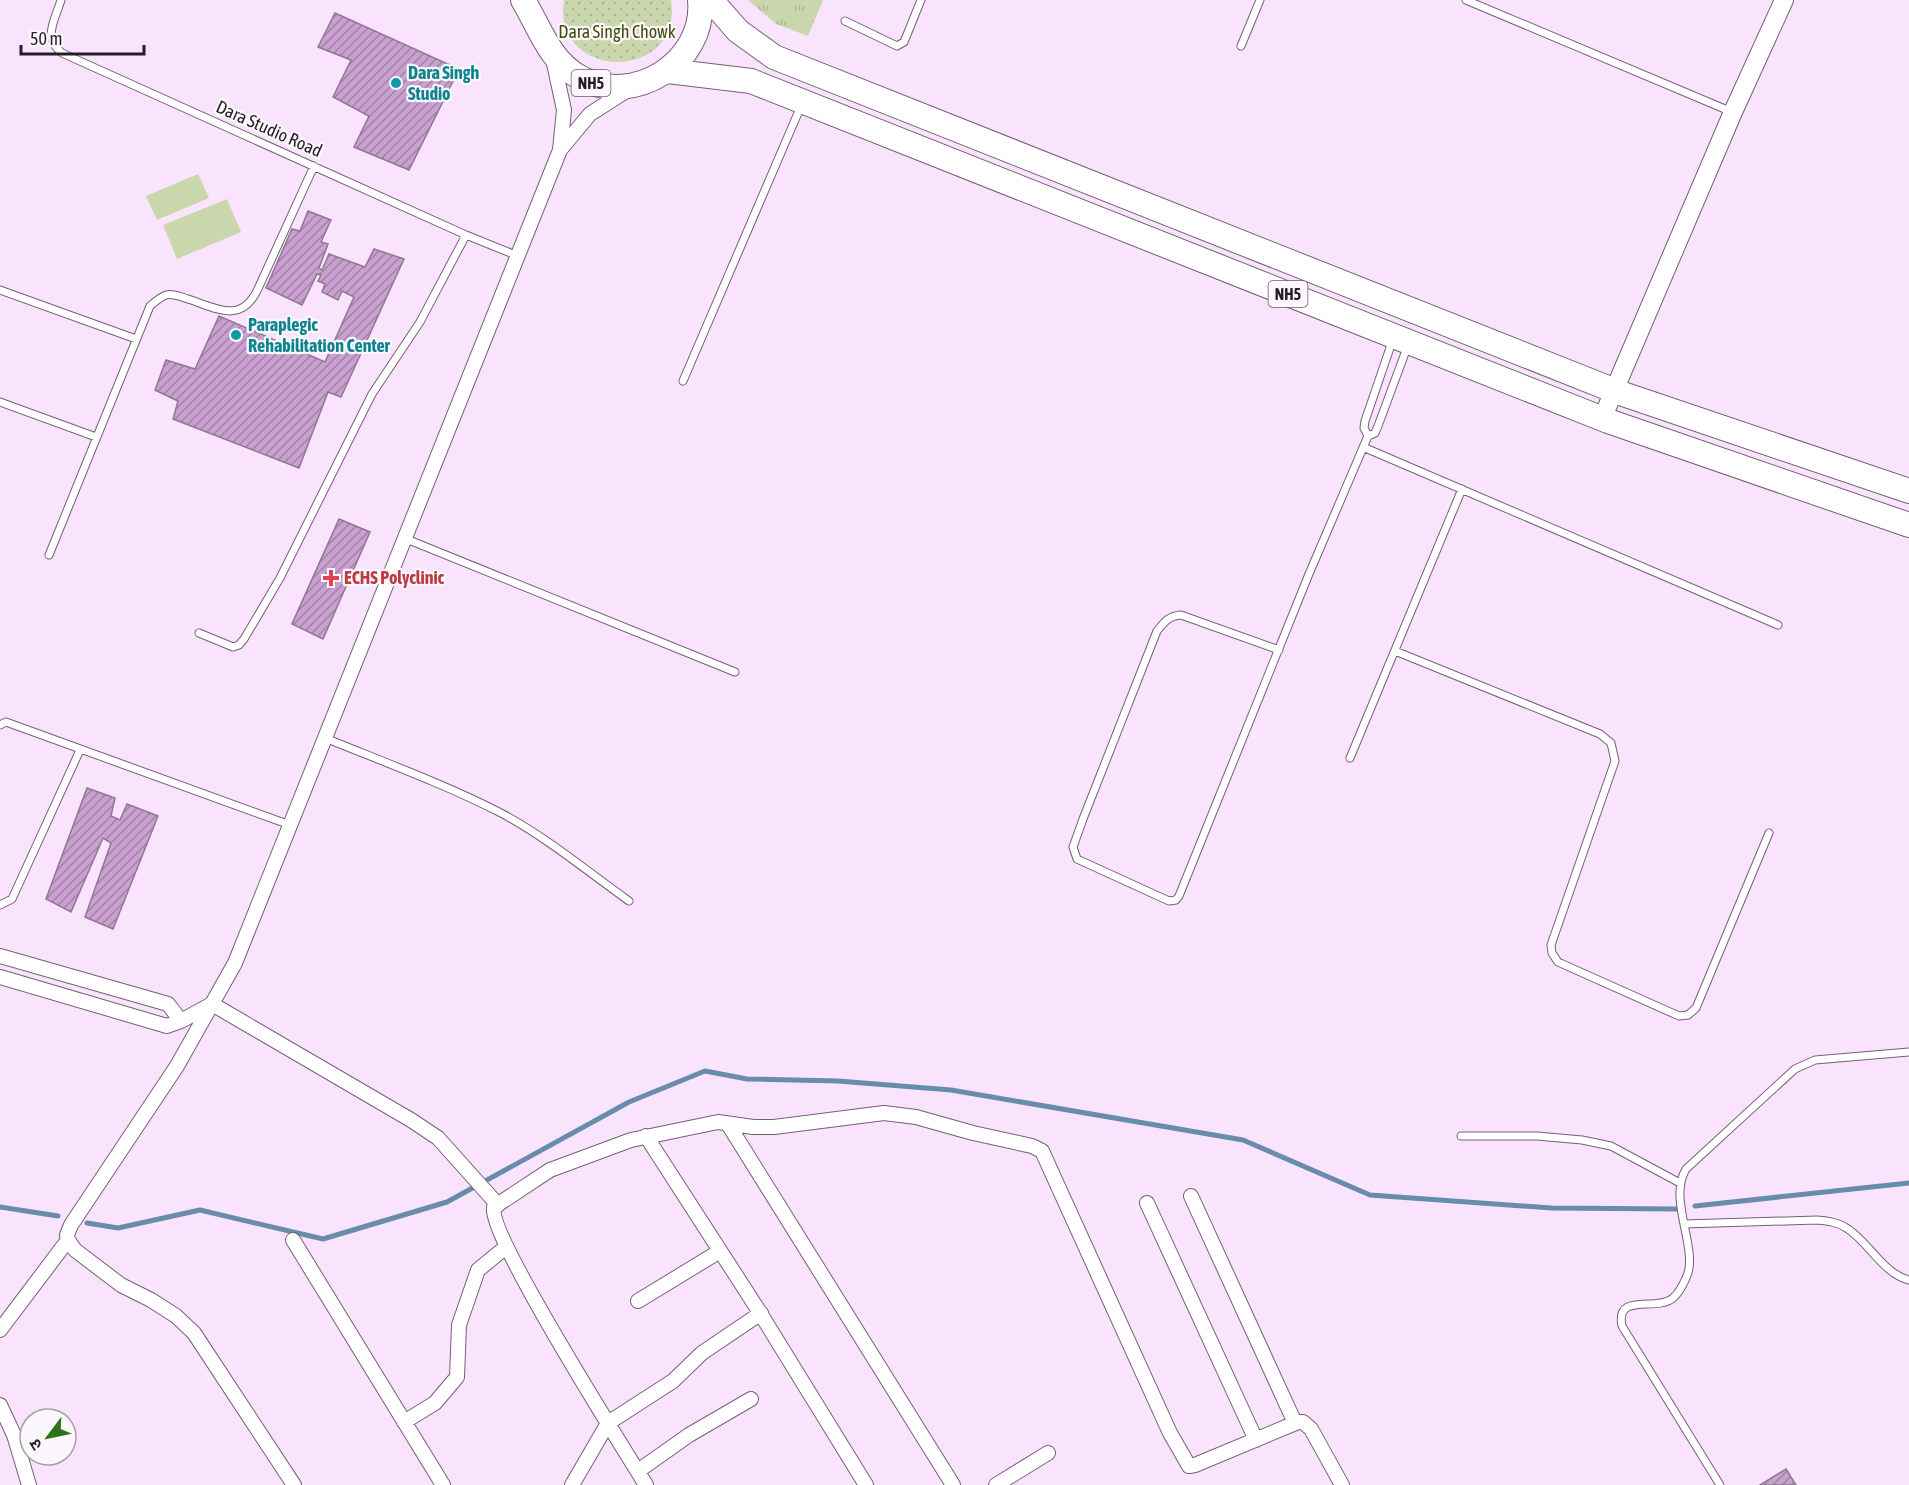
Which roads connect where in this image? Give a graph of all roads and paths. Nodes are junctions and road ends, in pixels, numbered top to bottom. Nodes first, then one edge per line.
1 (61, 0) edge
2 (523, 0) edge
3 (536, 0) edge
4 (700, 0) edge
5 (711, 0) edge
6 (921, 0) edge
7 (1260, 0) edge
8 (1466, 0) edge
9 (1784, 0) edge
10 (845, 21) dead end
11 (538, 26) junction
12 (1241, 46) dead end
13 (552, 54) junction
14 (668, 72) junction
15 (634, 86) junction
16 (803, 101) junction
17 (1733, 112) junction
18 (560, 150) junction
19 (314, 166) junction
20 (466, 235) junction
21 (518, 256) junction
22 (0, 290) edge
23 (136, 339) junction
24 (1401, 339) junction
25 (683, 381) dead end
26 (1615, 391) junction
27 (0, 402) edge
28 (1602, 419) junction
29 (1368, 436) junction
30 (96, 437) junction
31 (1363, 447) junction
32 (1462, 489) junction
33 (1909, 491) edge
34 (1909, 525) edge
35 (404, 538) junction
36 (49, 555) dead end
37 (1778, 625) dead end
38 (199, 633) dead end
39 (1279, 650) junction
40 (1395, 651) junction
41 (735, 672) dead end
42 (2, 722) edge
43 (325, 738) junction
44 (80, 750) junction
45 (1350, 758) dead end
46 (290, 825) junction
47 (1769, 833) dead end
48 (629, 901) dead end
49 (0, 905) edge
50 (0, 956) edge
51 (0, 977) edge
52 (212, 1004) junction
53 (181, 1021) junction
54 (1909, 1052) edge
55 (728, 1124) junction
56 (646, 1136) junction
57 (1461, 1136) dead end
58 (1680, 1183) junction
59 (1191, 1196) dead end
60 (1148, 1203) dead end
61 (498, 1204) junction
62 (1684, 1224) junction
63 (68, 1240) junction
64 (292, 1240) dead end
65 (506, 1247) junction
66 (720, 1251) junction
67 (1909, 1280) edge
68 (638, 1301) dead end
69 (761, 1313) junction
70 (0, 1330) edge
71 (751, 1399) dead end
72 (0, 1405) edge
73 (404, 1422) junction
74 (608, 1423) junction
75 (1295, 1423) junction
76 (1256, 1440) junction
77 (1048, 1452) dead end
78 (638, 1471) junction
79 (29, 1485) edge
80 (294, 1485) edge
81 (443, 1485) edge
82 (572, 1485) edge
83 (646, 1485) edge
84 (866, 1485) edge
85 (953, 1485) edge
86 (996, 1485) edge
87 (1342, 1485) edge
88 (1720, 1485) edge

1 - 19 lane, Dara Studio Road
2 - 11 highway, NH5
3 - 11 highway, NH5
4 - 14 highway, NH5
5 - 26 highway, NH5
6 - 10 lane
7 - 12 lane
8 - 17 lane
9 - 17 street
11 - 13 highway, NH5
13 - 15 highway, NH5
13 - 18 street
14 - 15 highway, NH5
14 - 16 highway, NH5
15 - 18 street
16 - 24 highway, NH5
16 - 25 lane
17 - 26 street
18 - 21 street
19 - 20 lane, Dara Studio Road
19 - 23 lane
20 - 21 lane, Dara Studio Road
20 - 38 lane
21 - 35 street
22 - 23 lane
23 - 30 lane
24 - 28 highway, NH5
24 - 29 lane
24 - 29 lane
26 - 28 street
26 - 33 highway, NH5
27 - 30 lane
28 - 34 highway, NH5
29 - 31 lane
30 - 36 lane
31 - 32 lane
31 - 39 lane
32 - 37 lane
32 - 40 lane
35 - 41 lane
35 - 43 street
39 - 39 lane
40 - 45 lane
40 - 47 lane
42 - 44 lane
43 - 46 street
43 - 48 lane
44 - 46 lane
44 - 49 lane
46 - 52 street
50 - 53 street
51 - 53 street
52 - 53 street
52 - 61 street
52 - 63 street
54 - 58 lane
55 - 56 street
55 - 76 street
55 - 85 street
56 - 61 street
56 - 66 street
57 - 58 lane
58 - 62 lane
59 - 75 street
60 - 76 street
61 - 65 street
62 - 67 lane
62 - 88 lane
63 - 70 street
63 - 80 street
64 - 73 street
65 - 73 street
65 - 74 street
66 - 68 street
66 - 69 street
69 - 74 street
69 - 84 street
71 - 78 street
72 - 79 street
73 - 81 street
74 - 78 street
74 - 82 street
75 - 76 street
75 - 87 street
77 - 86 street
78 - 83 street

